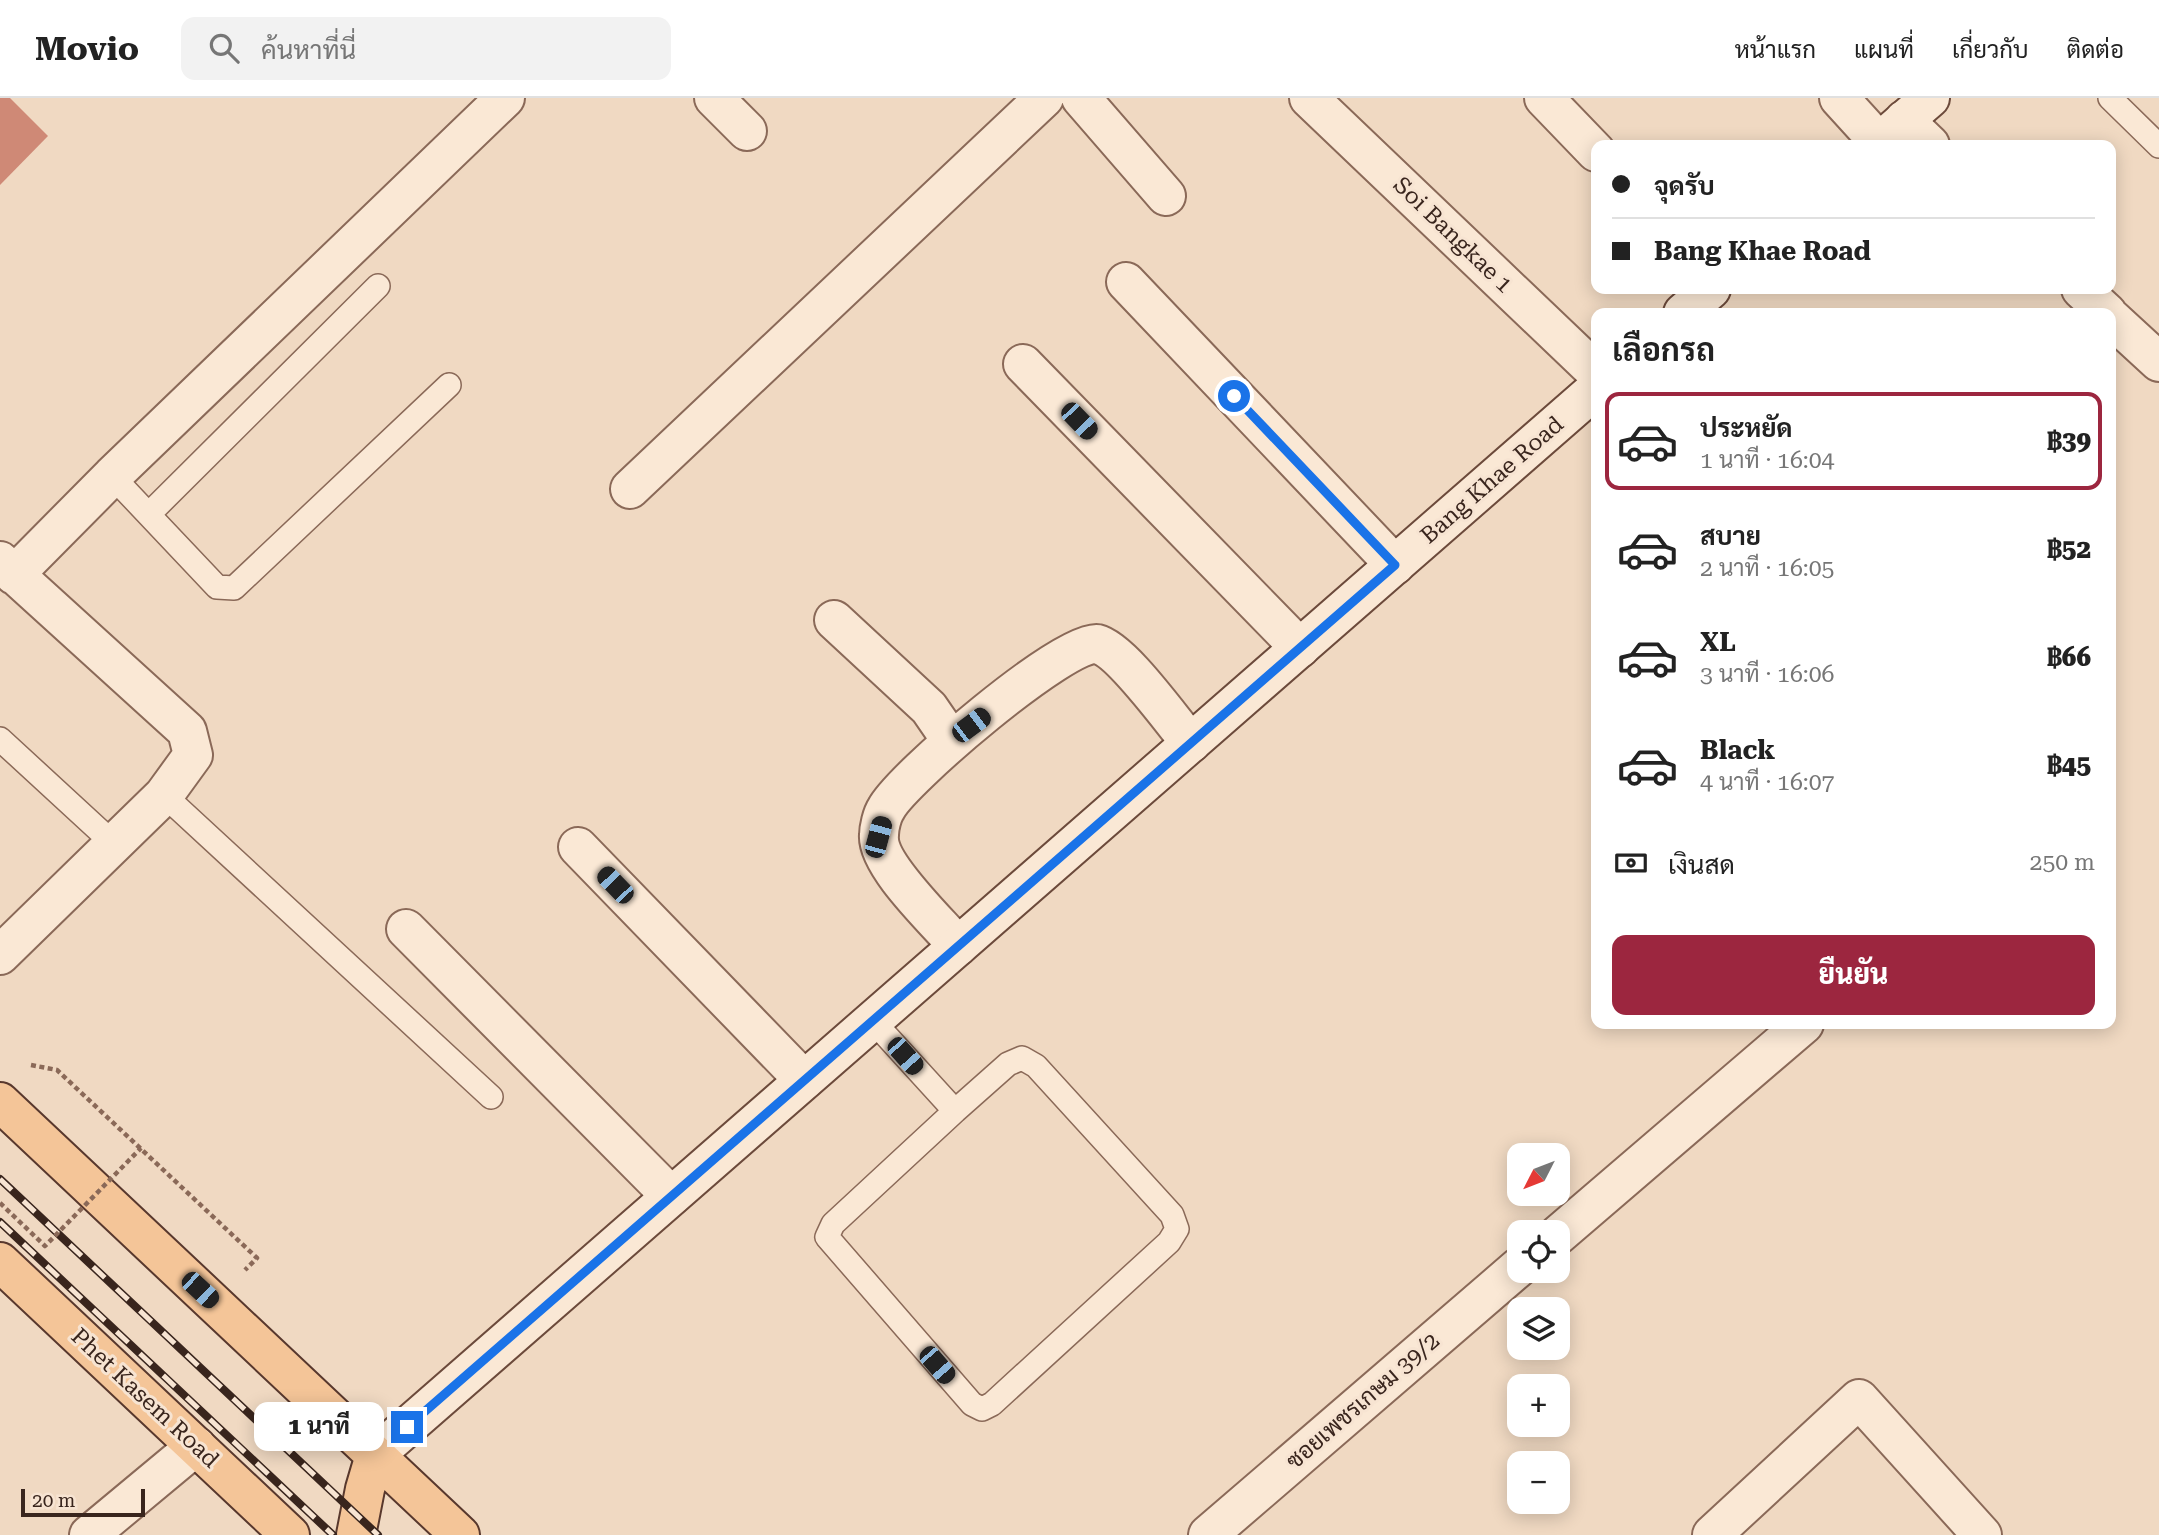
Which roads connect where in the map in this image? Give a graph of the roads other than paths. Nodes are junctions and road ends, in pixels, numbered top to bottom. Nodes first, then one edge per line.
1 (505, 98) edge
2 (714, 98) edge
3 (1044, 98) edge
4 (1081, 98) edge
5 (1309, 98) edge
6 (1544, 98) edge
7 (1839, 98) edge
8 (2110, 98) edge
9 (1904, 130) edge
10 (747, 131) dead end
11 (2159, 146) edge
12 (1591, 147) edge
13 (1166, 196) dead end
14 (1126, 282) dead end
15 (378, 286) dead end
16 (1705, 294) edge
17 (2086, 294) edge
18 (1689, 308) edge
19 (2102, 308) edge
20 (2116, 323) edge
21 (2159, 362) edge
22 (1023, 365) dead end
23 (1591, 367) edge
24 (449, 386) dead end
25 (1591, 393) edge
26 (112, 476) junction
27 (630, 489) dead end
28 (149, 514) junction
29 (1395, 565) junction
30 (7, 568) edge
31 (834, 620) dead end
32 (1300, 648) junction
33 (0, 740) edge
34 (951, 740) junction
35 (1191, 743) junction
36 (164, 795) junction
37 (114, 844) junction
38 (578, 847) dead end
39 (407, 929) dead end
40 (958, 946) junction
41 (0, 955) edge
42 (873, 1021) junction
43 (1798, 1029) edge
44 (804, 1080) junction
45 (491, 1097) dead end
46 (0, 1102) edge
47 (955, 1111) junction
48 (671, 1196) junction
49 (1570, 1225) edge
50 (5, 1274) edge
51 (1507, 1278) edge
52 (196, 1447) junction
53 (375, 1455) junction
54 (89, 1535) edge
55 (290, 1535) edge
56 (356, 1535) edge
57 (460, 1535) edge
58 (1208, 1535) edge
59 (1712, 1535) edge
60 (1982, 1535) edge

1 - 26 street
2 - 10 street
3 - 27 street
4 - 13 street
5 - 23 street, Soi Bangkae 1
6 - 12 street
7 - 9 street
8 - 11 lane
14 - 29 street
15 - 28 lane
16 - 18 street
17 - 19 street
20 - 21 street
22 - 32 street
24 - 28 lane
25 - 29 street, Bang Khae Road
26 - 28 lane
26 - 30 street
29 - 32 street, Bang Khae Road
30 - 36 street
31 - 34 street
32 - 35 street, Bang Khae Road
33 - 37 lane
34 - 35 street
34 - 40 street
35 - 40 street, Bang Khae Road
36 - 37 street
36 - 45 lane
37 - 41 street
38 - 44 street
39 - 48 street
40 - 42 street, Bang Khae Road
42 - 44 street, Bang Khae Road
42 - 47 lane
43 - 49 street
44 - 48 street, Bang Khae Road
46 - 53 main road
47 - 47 lane
48 - 53 street, Bang Khae Road
50 - 52 main road, Phet Kasem Road
51 - 58 street, ซอยเพชรเกษม 39/2
52 - 54 street
52 - 55 main road, Phet Kasem Road
53 - 56 main road
53 - 57 main road
59 - 60 street

